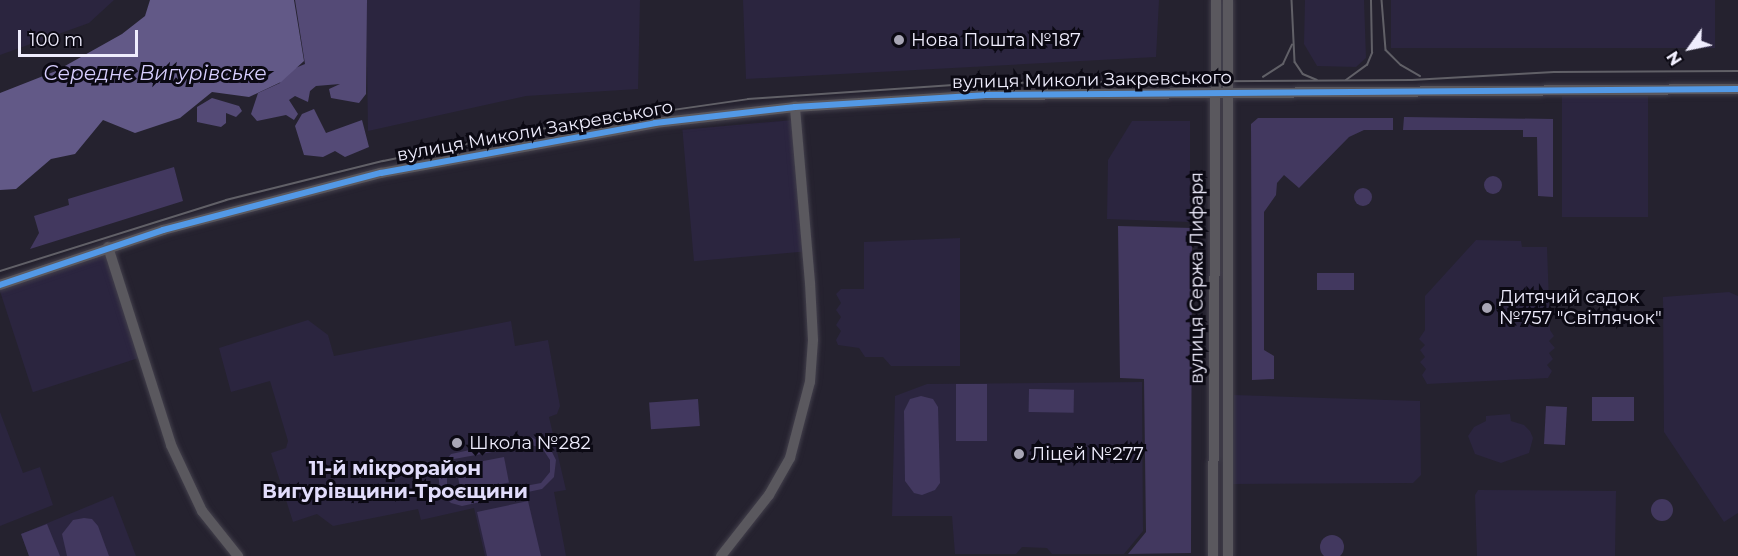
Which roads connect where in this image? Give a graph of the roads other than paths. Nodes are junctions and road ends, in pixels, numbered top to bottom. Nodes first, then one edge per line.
1 (1216, 0) edge
2 (1228, 0) edge
3 (1738, 89) edge
4 (1215, 92) junction
5 (1228, 93) junction
6 (795, 107) junction
7 (108, 247) junction
8 (0, 285) edge
9 (238, 556) edge
10 (721, 556) edge
11 (1213, 556) edge
12 (1228, 556) edge

1 - 4 street, вулиця Сержа Лифаря
2 - 5 street, вулиця Сержа Лифаря
3 - 5 street, вулиця Миколи Закревського
4 - 5 street, вулиця Миколи Закревського
4 - 6 street, вулиця Миколи Закревського
4 - 11 street, вулиця Сержа Лифаря
5 - 12 street, вулиця Сержа Лифаря
6 - 7 street, вулиця Миколи Закревського
6 - 10 street
7 - 8 street, вулиця Миколи Закревського
7 - 9 street

